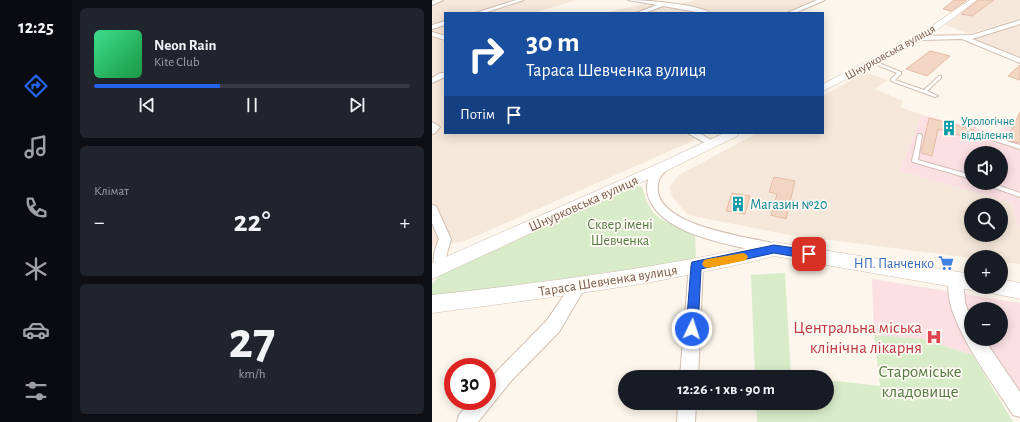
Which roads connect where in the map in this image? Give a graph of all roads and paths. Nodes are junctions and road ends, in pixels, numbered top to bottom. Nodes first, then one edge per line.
1 (440, 0) edge
2 (521, 0) edge
3 (631, 0) edge
4 (822, 0) edge
5 (974, 0) edge
6 (682, 2) dead end
7 (432, 3) edge
8 (668, 5) junction
9 (481, 12) edge
10 (643, 12) edge
11 (704, 12) edge
12 (792, 12) edge
13 (1020, 22) edge
14 (444, 23) edge
15 (432, 27) edge
16 (432, 34) edge
17 (960, 37) junction
18 (444, 38) edge
19 (920, 38) junction
20 (1020, 61) edge
21 (873, 62) junction
22 (443, 75) dead end
23 (940, 77) dead end
24 (432, 82) edge
25 (824, 87) edge
26 (924, 92) junction
27 (936, 96) dead end
28 (432, 125) edge
29 (432, 131) edge
30 (694, 134) edge
31 (731, 134) edge
32 (920, 135) dead end
33 (988, 137) dead end
34 (712, 143) junction
35 (1020, 147) edge
36 (665, 166) junction
37 (964, 175) edge
38 (1005, 190) edge
39 (1020, 195) edge
40 (432, 209) edge
41 (774, 249) junction
42 (446, 264) junction
43 (696, 266) junction
44 (432, 271) edge
45 (964, 281) edge
46 (579, 286) junction
47 (1008, 289) edge
48 (1020, 291) edge
49 (432, 304) edge
50 (964, 323) edge
51 (979, 346) edge
52 (689, 370) edge
53 (496, 385) edge
54 (1020, 408) edge
55 (476, 410) edge
56 (687, 410) edge
57 (466, 422) edge
58 (686, 422) edge

1 - 7 street
2 - 9 street
3 - 8 street
4 - 12 street
5 - 19 street, Шнурковська вулиця
6 - 8 street
8 - 10 street
8 - 11 street
13 - 17 street
14 - 15 street
16 - 18 street
17 - 19 street
17 - 20 street
19 - 21 street, Шнурковська вулиця
21 - 25 street, Шнурковська вулиця
21 - 26 lane
22 - 24 street
23 - 26 lane
26 - 27 lane
28 - 29 street
30 - 34 street
31 - 34 street, Шнурковська вулиця
32 - 37 lane
33 - 35 lane
34 - 36 street, Шнурковська вулиця
36 - 41 street
36 - 42 street, Шнурковська вулиця
38 - 39 lane
40 - 42 street
41 - 43 street, Тараса Шевченка вулиця
41 - 45 street, Тараса Шевченка вулиця
42 - 44 street, Шнурковська вулиця
43 - 46 street, Тараса Шевченка вулиця
43 - 52 street
45 - 50 street
46 - 49 street, Тараса Шевченка вулиця
46 - 53 street
47 - 48 street
51 - 54 street
55 - 57 street
56 - 58 street

